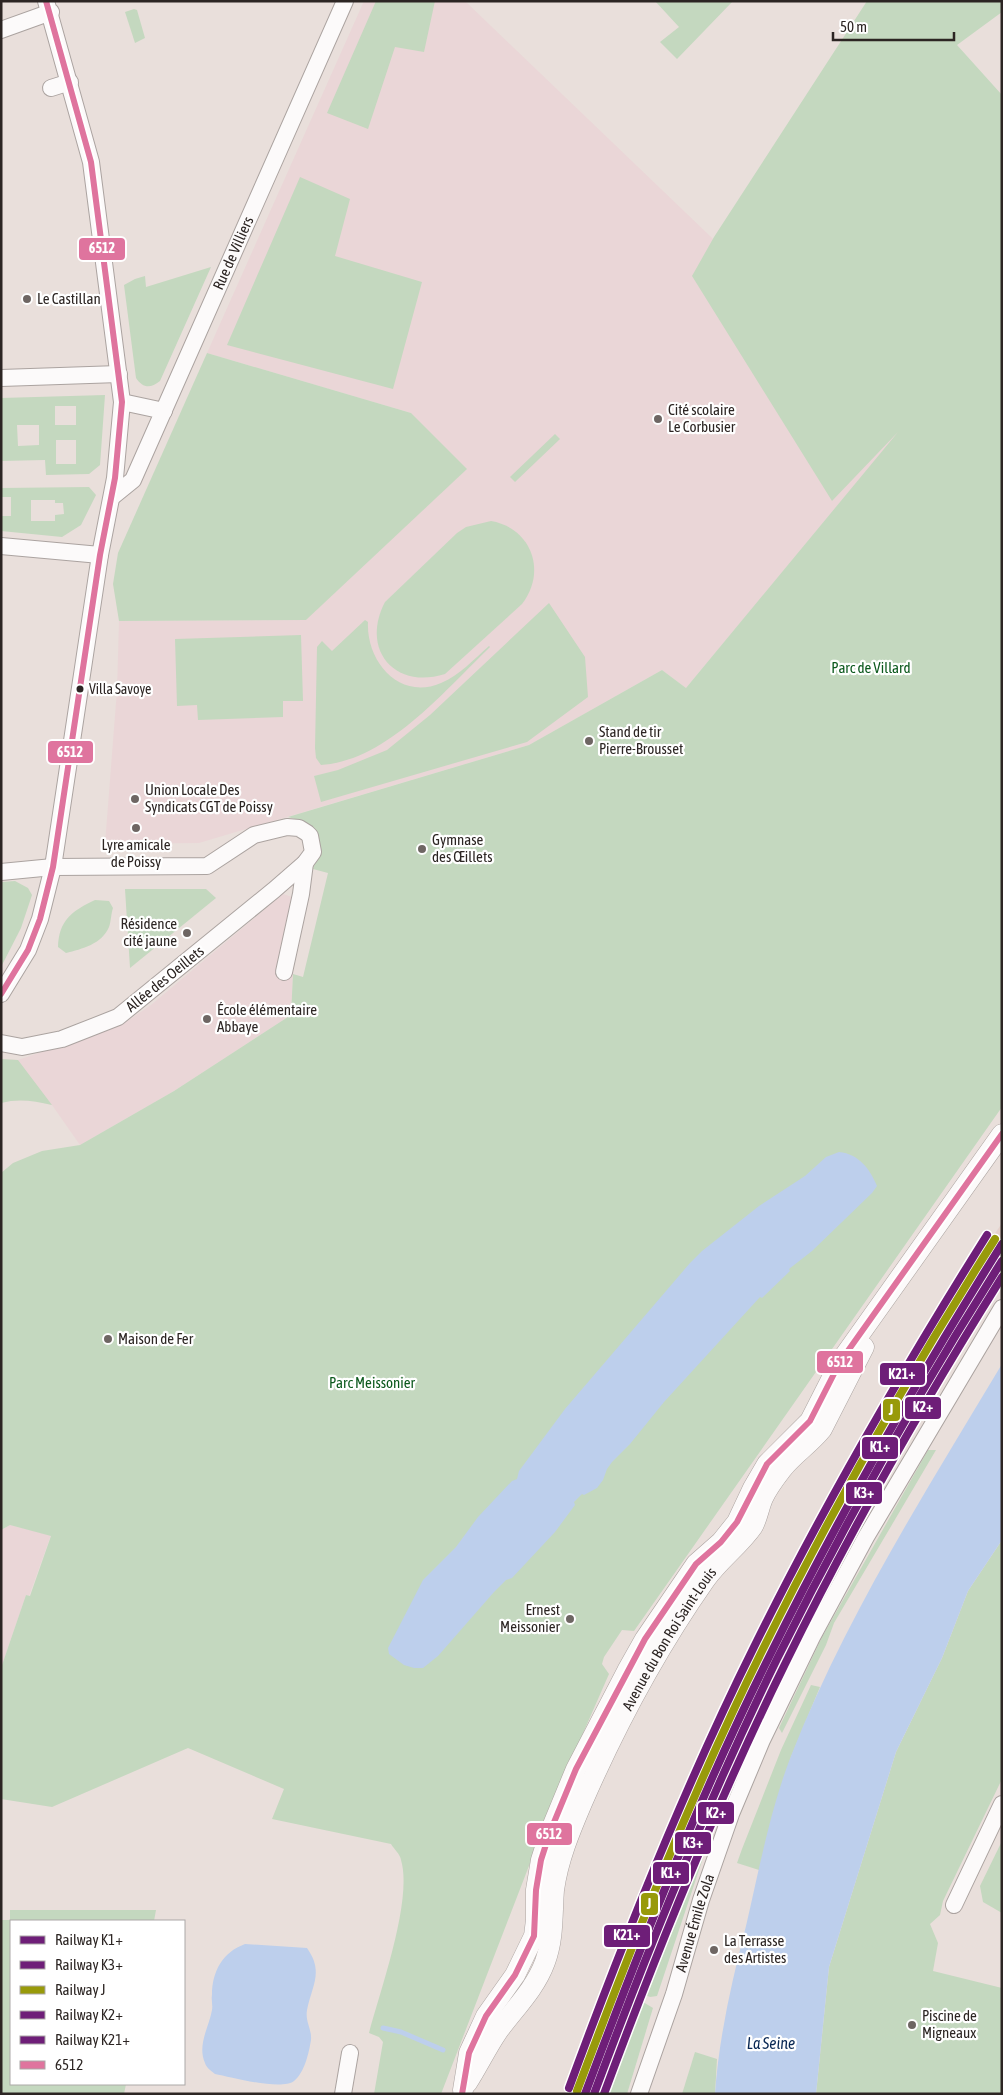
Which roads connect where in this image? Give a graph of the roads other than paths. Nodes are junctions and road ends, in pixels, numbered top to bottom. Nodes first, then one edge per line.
1 (345, 1) edge
2 (48, 6) edge
3 (1, 30) edge
4 (70, 82) junction
5 (51, 88) dead end
6 (119, 374) junction
7 (1, 378) edge
8 (122, 402) junction
9 (164, 411) junction
10 (112, 497) junction
11 (1, 546) edge
12 (100, 555) junction
13 (305, 863) junction
14 (53, 866) junction
15 (1, 872) edge
16 (284, 972) dead end
17 (1, 994) edge
18 (1, 1043) edge
19 (1002, 1134) edge
20 (1002, 1152) edge
21 (1002, 1308) edge
22 (1001, 1805) edge
23 (954, 1905) dead end
24 (350, 2053) dead end
25 (462, 2092) edge
26 (342, 2094) edge
27 (639, 2094) edge

1 - 9 street, Rue de Villiers
2 - 3 street
2 - 4 street
4 - 5 street
4 - 6 street
6 - 7 street
6 - 8 street
8 - 9 street
8 - 10 street
9 - 10 street, Rue de Villiers
10 - 12 street
11 - 12 street
12 - 14 street
13 - 14 street
13 - 16 street
13 - 18 street, Allée des Oeillets
14 - 15 street
14 - 17 street
19 - 25 main road, Avenue du Bon Roi Saint-Louis
20 - 25 main road, Avenue du Bon Roi Saint-Louis
21 - 27 street, Avenue Émile Zola
22 - 23 street
24 - 26 street

